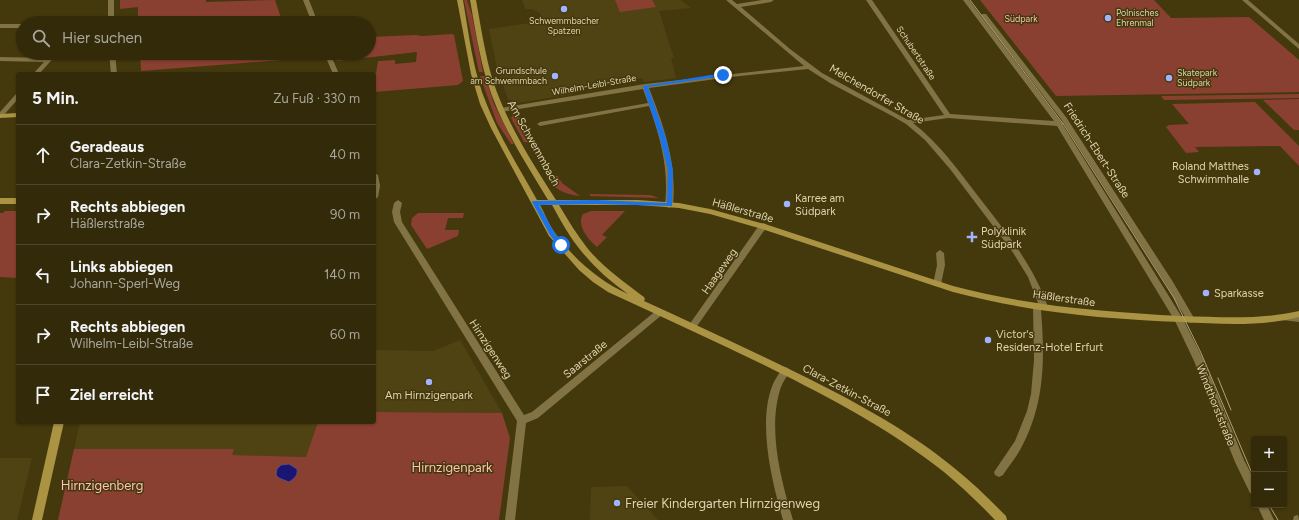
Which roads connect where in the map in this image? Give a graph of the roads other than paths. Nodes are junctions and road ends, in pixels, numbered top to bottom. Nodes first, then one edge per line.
1 (111, 0) edge
2 (306, 0) edge
3 (460, 0) edge
4 (473, 0) edge
5 (729, 0) edge
6 (771, 0) edge
7 (869, 0) edge
8 (966, 0) edge
9 (973, 0) edge
10 (1245, 0) edge
11 (737, 6) junction
12 (111, 16) edge
13 (312, 16) edge
14 (0, 26) edge
15 (16, 26) edge
16 (1299, 47) edge
17 (0, 59) edge
18 (16, 59) edge
19 (49, 60) edge
20 (113, 60) edge
21 (330, 60) edge
22 (809, 67) junction
23 (38, 72) edge
24 (114, 72) edge
25 (335, 72) edge
26 (645, 86) junction
27 (16, 97) edge
28 (652, 104) junction
29 (501, 110) junction
30 (16, 115) edge
31 (0, 116) edge
32 (948, 116) junction
33 (908, 122) junction
34 (540, 124) dead end
35 (1064, 125) junction
36 (0, 201) edge
37 (16, 201) edge
38 (535, 202) junction
39 (555, 202) junction
40 (398, 203) dead end
41 (670, 205) junction
42 (763, 226) junction
43 (940, 253) dead end
44 (937, 284) junction
45 (1040, 306) junction
46 (660, 312) junction
47 (1299, 314) edge
48 (1286, 318) junction
49 (1179, 319) junction
50 (1299, 319) edge
51 (1191, 320) junction
52 (692, 327) junction
53 (785, 371) junction
54 (522, 420) junction
55 (59, 424) edge
56 (999, 472) dead end
57 (1251, 484) edge
58 (1264, 508) edge
59 (37, 520) edge
60 (510, 520) edge
61 (788, 520) edge
62 (1002, 520) edge
63 (1270, 520) edge

1 - 12 street
2 - 13 street
3 - 38 main road
4 - 29 main road, Am Schwemmbach
5 - 11 street, Melchendorfer Straße
6 - 11 street
7 - 32 street, Schubertstraße
8 - 35 street, Friedrich-Ebert-Straße
9 - 35 street, Friedrich-Ebert-Straße
10 - 16 street
11 - 22 street, Melchendorfer Straße
14 - 15 street
17 - 18 street
19 - 23 street
20 - 24 street
21 - 25 street
22 - 26 street, Wilhelm-Leibl-Straße
22 - 33 street, Melchendorfer Straße
26 - 28 street
26 - 29 street, Wilhelm-Leibl-Straße
27 - 31 street
28 - 34 street
28 - 41 street
29 - 39 main road, Am Schwemmbach
30 - 31 main road
32 - 33 street
32 - 35 street
33 - 45 street, Melchendorfer Straße
35 - 49 street, Friedrich-Ebert-Straße
35 - 51 street, Friedrich-Ebert-Straße
36 - 37 main road
38 - 39 main road, Häßlerstraße
38 - 46 main road, Clara-Zetkin-Straße
39 - 41 main road, Häßlerstraße
39 - 46 main road, Clara-Zetkin-Straße
40 - 54 street, Hirnzigenweg
41 - 42 main road, Häßlerstraße
42 - 44 main road, Häßlerstraße
42 - 52 street, Haageweg
43 - 44 street
44 - 45 main road, Häßlerstraße
45 - 49 main road, Häßlerstraße
45 - 56 street, Melchendorfer Straße
46 - 52 main road, Clara-Zetkin-Straße
46 - 54 street, Saarstraße
47 - 48 main road, Häßlerstraße
48 - 50 street
48 - 51 main road, Häßlerstraße
49 - 51 main road, Häßlerstraße
49 - 57 street, Windthorststraße
52 - 53 main road, Clara-Zetkin-Straße
53 - 61 street
53 - 62 main road, Clara-Zetkin-Straße
54 - 60 street
55 - 59 main road
58 - 63 street

